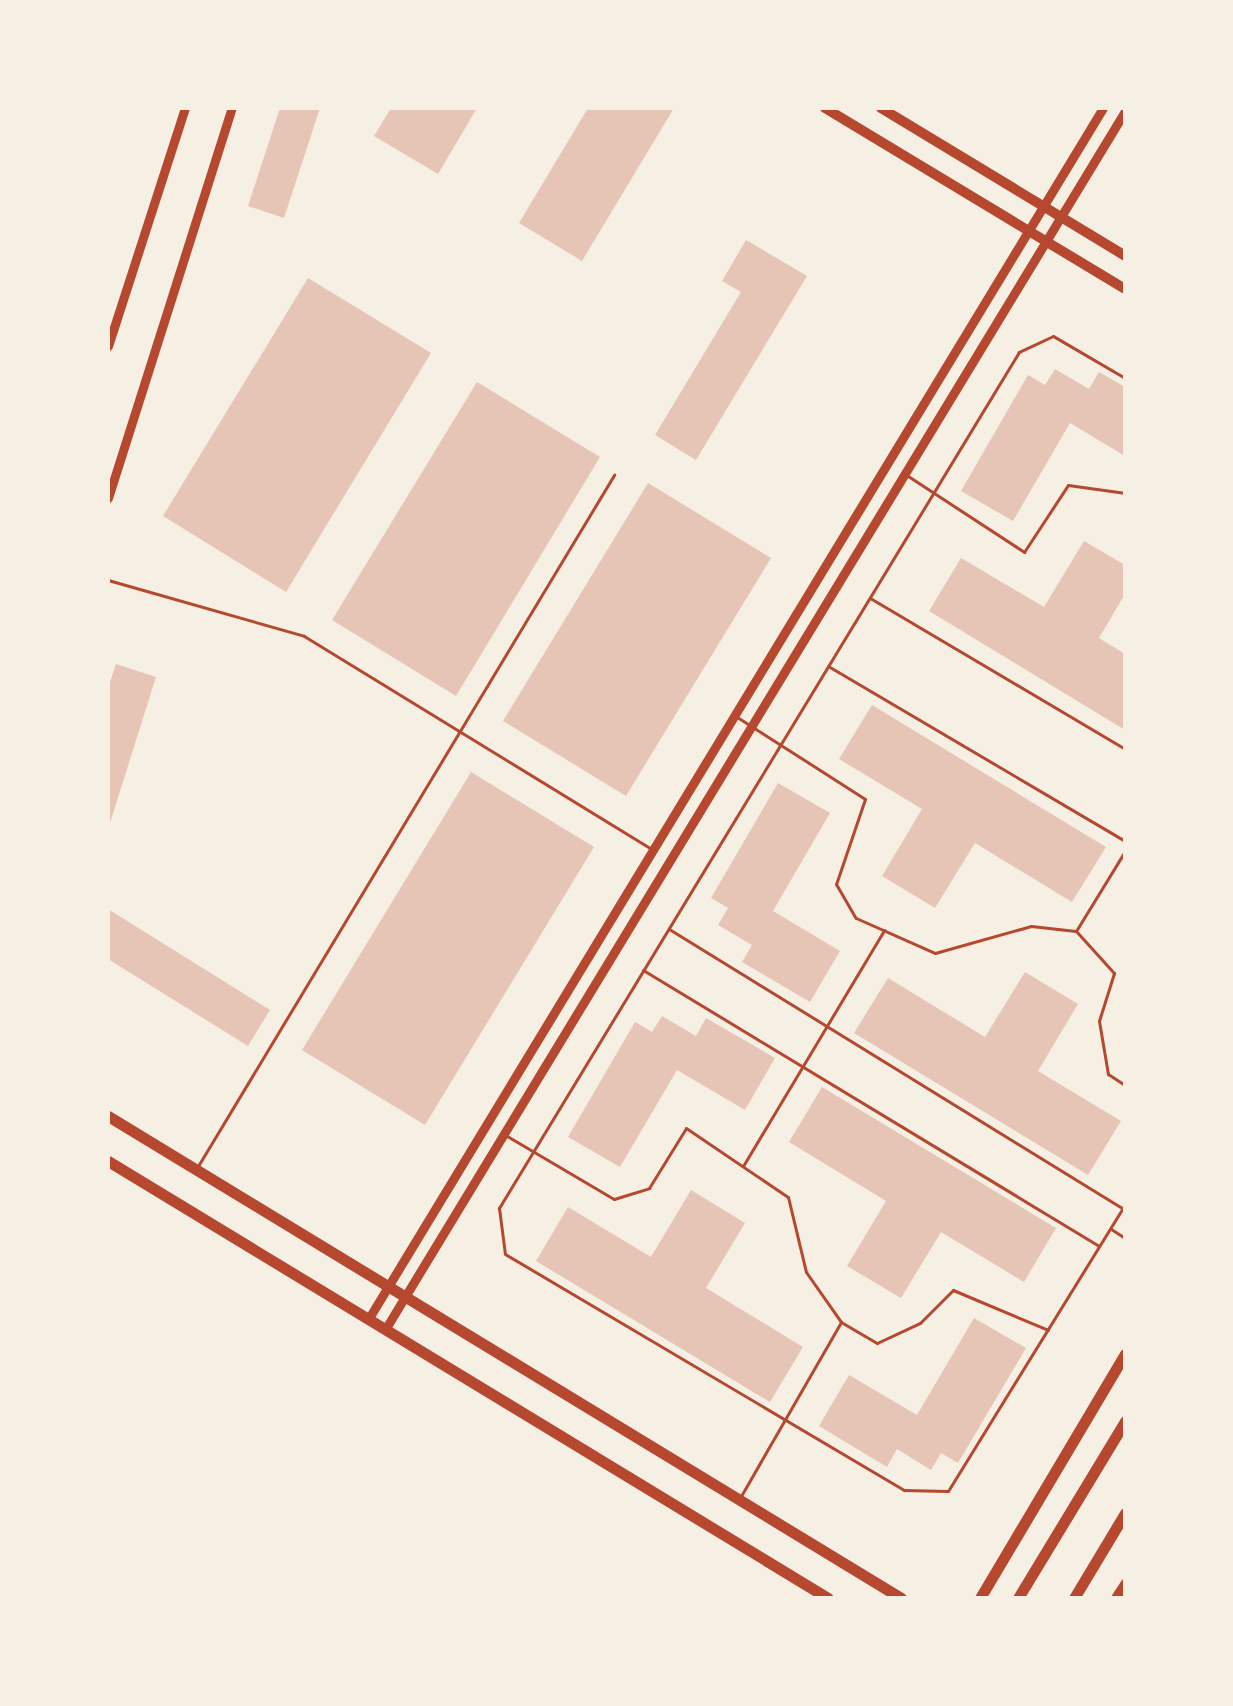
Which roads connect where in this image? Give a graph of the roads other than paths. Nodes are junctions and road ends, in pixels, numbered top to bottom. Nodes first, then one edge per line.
1 (185, 108) edge
2 (232, 108) edge
3 (825, 108) edge
4 (881, 108) edge
5 (1103, 108) edge
6 (1125, 111) edge
7 (1044, 207) junction
8 (1062, 217) junction
9 (1029, 231) junction
10 (1046, 241) junction
11 (1125, 256) edge
12 (1125, 289) edge
13 (108, 346) edge
14 (1125, 378) edge
15 (887, 462) junction
16 (903, 473) junction
17 (614, 475) dead end
18 (1125, 493) edge
19 (933, 494) junction
20 (108, 498) edge
21 (108, 580) edge
22 (870, 598) junction
23 (828, 666) junction
24 (734, 715) junction
25 (749, 725) junction
26 (460, 732) junction
27 (780, 745) junction
28 (1125, 749) edge
29 (1125, 841) edge
30 (653, 849) junction
31 (1125, 851) edge
32 (669, 928) junction
33 (884, 930) junction
34 (1076, 931) junction
35 (643, 970) junction
36 (827, 1026) junction
37 (802, 1067) junction
38 (1125, 1085) edge
39 (108, 1116) edge
40 (487, 1123) junction
41 (501, 1132) junction
42 (533, 1151) junction
43 (108, 1161) edge
44 (743, 1166) junction
45 (196, 1169) junction
46 (1124, 1206) edge
47 (1110, 1229) junction
48 (1125, 1238) edge
49 (1100, 1246) junction
50 (387, 1285) junction
51 (404, 1295) junction
52 (369, 1318) junction
53 (841, 1322) junction
54 (386, 1328) junction
55 (1048, 1330) junction
56 (1125, 1354) edge
57 (785, 1420) junction
58 (1125, 1421) edge
59 (739, 1499) junction
60 (1125, 1513) edge
61 (1125, 1584) edge
62 (828, 1598) edge
63 (901, 1598) edge
64 (980, 1598) edge
65 (1018, 1598) edge
66 (1074, 1598) edge
67 (1116, 1598) edge

1 - 13 street
2 - 20 street
3 - 9 main road
4 - 7 main road
5 - 7 street
6 - 8 street
7 - 8 main road
7 - 9 street
8 - 10 street
8 - 11 main road
9 - 10 main road
9 - 15 street
10 - 12 main road
10 - 16 street
14 - 19 lane
15 - 16 lane
15 - 24 street
16 - 19 lane
16 - 25 street
17 - 26 lane
18 - 19 lane
19 - 22 lane
21 - 26 lane
22 - 23 lane
22 - 28 lane
23 - 27 lane
23 - 29 lane
24 - 25 lane
24 - 30 street
25 - 27 lane
25 - 41 street
26 - 30 lane
26 - 45 lane
27 - 32 lane
27 - 33 lane
30 - 40 street
31 - 34 lane
32 - 35 lane
32 - 36 lane
33 - 34 lane
33 - 36 lane
34 - 38 lane
35 - 37 lane
35 - 42 lane
36 - 37 lane
36 - 46 lane
37 - 44 lane
37 - 49 lane
39 - 45 main road
40 - 41 lane
40 - 50 street
41 - 42 lane
41 - 51 street
42 - 44 lane
42 - 57 lane
43 - 52 main road
44 - 53 lane
45 - 50 main road
46 - 47 lane
47 - 48 lane
47 - 49 lane
49 - 55 lane
50 - 51 main road
50 - 52 street
51 - 54 street
51 - 59 main road
52 - 54 main road
53 - 55 lane
53 - 57 lane
54 - 62 main road
55 - 57 lane
56 - 64 main road
57 - 59 lane
58 - 65 main road
59 - 63 main road
60 - 66 main road
61 - 67 main road

